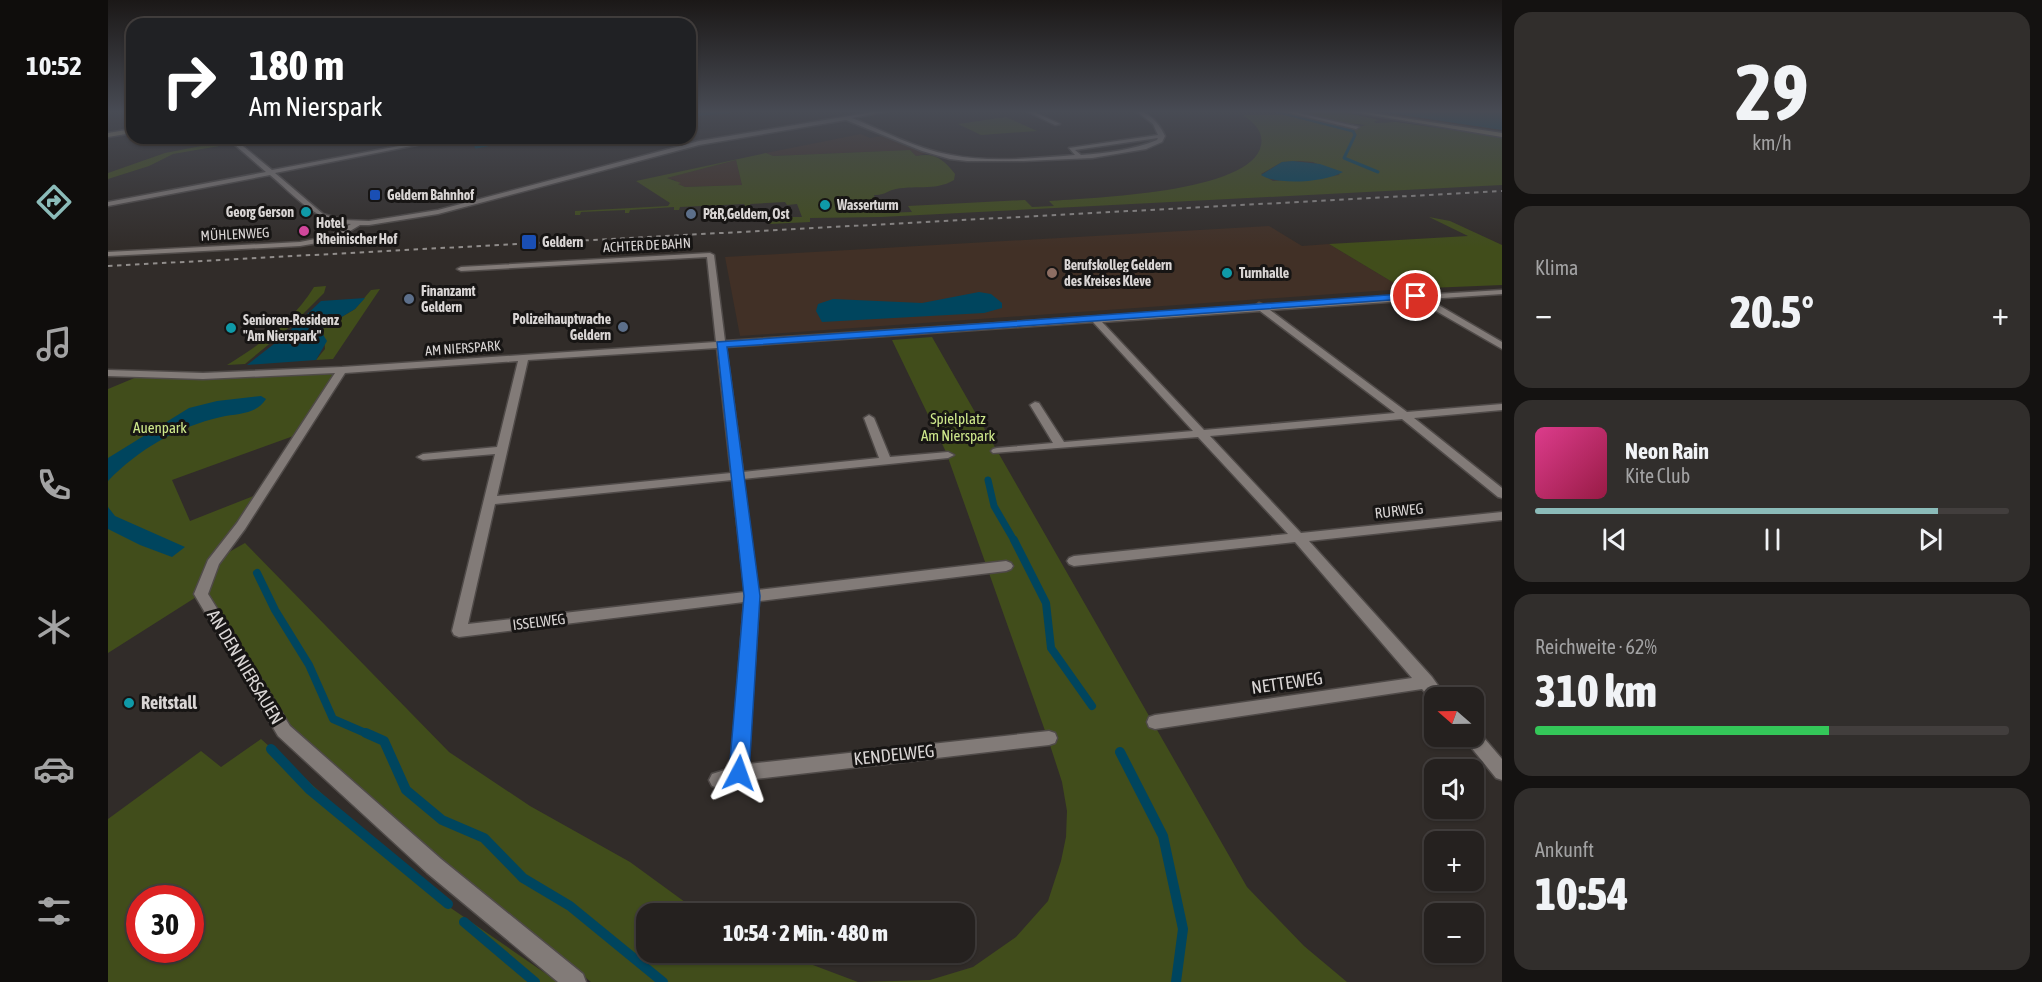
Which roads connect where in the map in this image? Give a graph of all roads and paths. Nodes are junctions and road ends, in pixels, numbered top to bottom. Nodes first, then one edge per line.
1 (251, 157) edge
2 (355, 157) edge
3 (646, 157) edge
4 (953, 157) edge
5 (1028, 157) edge
6 (270, 174) junction
7 (108, 204) edge
8 (358, 224) junction
9 (108, 254) edge
10 (461, 269) dead end
11 (1502, 292) edge
12 (1416, 296) junction
13 (1259, 306) junction
14 (1094, 318) junction
15 (721, 344) junction
16 (1502, 346) edge
17 (524, 357) junction
18 (342, 370) junction
19 (108, 373) edge
20 (1035, 405) dead end
21 (1502, 407) edge
22 (1405, 416) junction
23 (868, 418) dead end
24 (1202, 434) junction
25 (1060, 445) junction
26 (502, 450) junction
27 (997, 451) dead end
28 (948, 456) dead end
29 (423, 457) dead end
30 (886, 461) junction
31 (737, 476) junction
32 (1502, 494) edge
33 (490, 501) junction
34 (1502, 516) edge
35 (1299, 538) junction
36 (1074, 561) dead end
37 (1006, 566) dead end
38 (752, 596) junction
39 (1426, 682) junction
40 (1430, 687) edge
41 (1155, 722) dead end
42 (1049, 738) dead end
43 (1481, 747) edge
44 (1502, 772) edge
45 (739, 773) junction
46 (718, 780) dead end
47 (575, 982) edge

1 - 6 street
2 - 6 street
3 - 8 street
4 - 5 street
6 - 7 street
6 - 8 street
8 - 9 street, MÜHLENWEG
10 - 15 street, ACHTER DE BAHN
11 - 12 street, AM NIERSPARK
12 - 13 street, AM NIERSPARK
12 - 16 street
13 - 14 street, AM NIERSPARK
13 - 22 street
14 - 15 street, AM NIERSPARK
14 - 24 street
15 - 17 street, AM NIERSPARK
15 - 31 street
17 - 18 street, AM NIERSPARK
17 - 26 street, ISSELWEG
18 - 19 street, AM NIERSPARK
18 - 47 street, AN DEN NIERSAUEN
20 - 25 street
21 - 22 street
22 - 24 street
22 - 32 street
23 - 30 street
24 - 25 street
24 - 35 street
25 - 27 street
26 - 29 street
26 - 33 street, ISSELWEG
28 - 30 street
30 - 31 street
31 - 33 street
31 - 38 street
33 - 38 street, ISSELWEG
34 - 35 street, RURWEG
35 - 36 street
35 - 39 street
37 - 38 street
38 - 45 street
39 - 40 street
39 - 41 street, NETTEWEG
42 - 45 street, KENDELWEG
43 - 44 street
45 - 46 street, KENDELWEG

